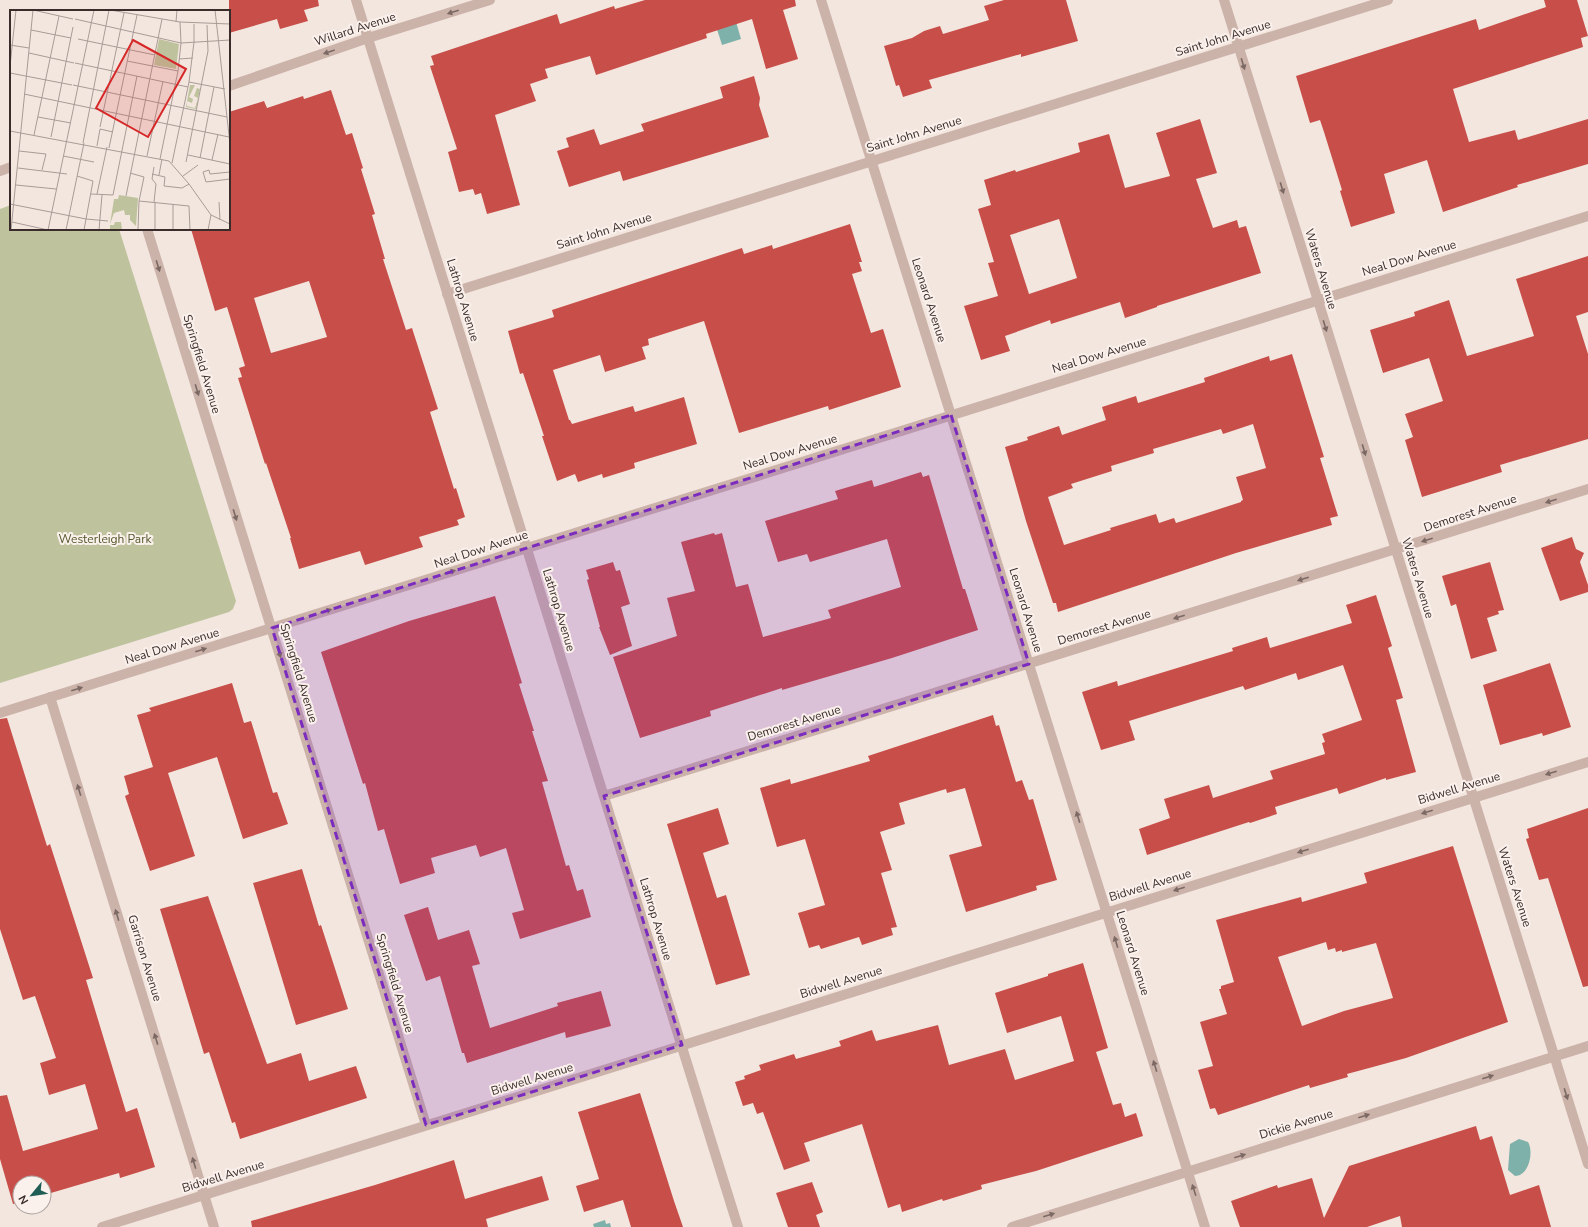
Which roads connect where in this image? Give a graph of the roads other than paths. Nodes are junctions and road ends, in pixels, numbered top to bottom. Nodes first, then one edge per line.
1 (356, 0) edge
2 (490, 0) edge
3 (821, 0) edge
4 (1224, 0) edge
5 (1388, 0) edge
6 (368, 38) junction
7 (1238, 46) junction
8 (230, 86) edge
9 (871, 161) junction
10 (10, 167) edge
11 (0, 171) edge
12 (1588, 216) edge
13 (147, 230) edge
14 (447, 294) junction
15 (1317, 300) junction
16 (951, 415) junction
17 (1588, 489) edge
18 (526, 548) junction
19 (1395, 550) junction
20 (272, 628) junction
21 (1029, 664) junction
22 (50, 697) junction
23 (0, 713) edge
24 (1588, 762) edge
25 (604, 796) junction
26 (1473, 797) junction
27 (1107, 912) junction
28 (682, 1045) junction
29 (1588, 1046) edge
30 (1555, 1056) junction
31 (426, 1126) junction
32 (1588, 1164) edge
33 (1188, 1172) junction
34 (204, 1195) junction
35 (102, 1227) edge
36 (214, 1227) edge
37 (738, 1227) edge
38 (1012, 1227) edge
39 (1205, 1227) edge

1 - 6 street, Lathrop Avenue
2 -> 6 street, Willard Avenue
3 - 9 street, Leonard Avenue
4 - 7 street, Waters Avenue
5 - 7 street, Saint John Avenue
6 -> 8 street, Willard Avenue
6 - 14 street, Lathrop Avenue
7 - 9 street, Saint John Avenue
7 -> 15 street, Waters Avenue
9 - 14 street, Saint John Avenue
9 - 16 street, Leonard Avenue
10 - 11 street
12 - 15 street, Neal Dow Avenue
13 -> 20 street, Springfield Avenue
14 - 18 street, Lathrop Avenue
15 - 16 street, Neal Dow Avenue
15 -> 19 street, Waters Avenue
16 - 18 street, Neal Dow Avenue
16 - 21 street, Leonard Avenue
17 -> 19 street, Demorest Avenue
20 -> 18 street, Neal Dow Avenue
18 - 25 street, Lathrop Avenue
19 -> 21 street, Demorest Avenue
19 - 26 street, Waters Avenue
22 -> 20 street, Neal Dow Avenue
20 -> 31 street, Springfield Avenue
21 - 25 street, Demorest Avenue
27 -> 21 street, Leonard Avenue
22 - 23 street, Neal Dow Avenue
34 -> 22 street, Garrison Avenue
24 -> 26 street, Bidwell Avenue
25 - 28 street, Lathrop Avenue
26 -> 27 street, Bidwell Avenue
26 - 30 street, Waters Avenue
27 - 28 street, Bidwell Avenue
33 -> 27 street, Leonard Avenue
28 - 31 street, Bidwell Avenue
28 - 37 street, Lathrop Avenue
29 - 30 street, Dickie Avenue
30 -> 32 street, Waters Avenue
33 -> 30 street, Dickie Avenue
31 - 34 street, Bidwell Avenue
38 -> 33 street, Dickie Avenue
39 -> 33 street, Leonard Avenue
34 - 35 street, Bidwell Avenue
34 - 36 street, Garrison Avenue

